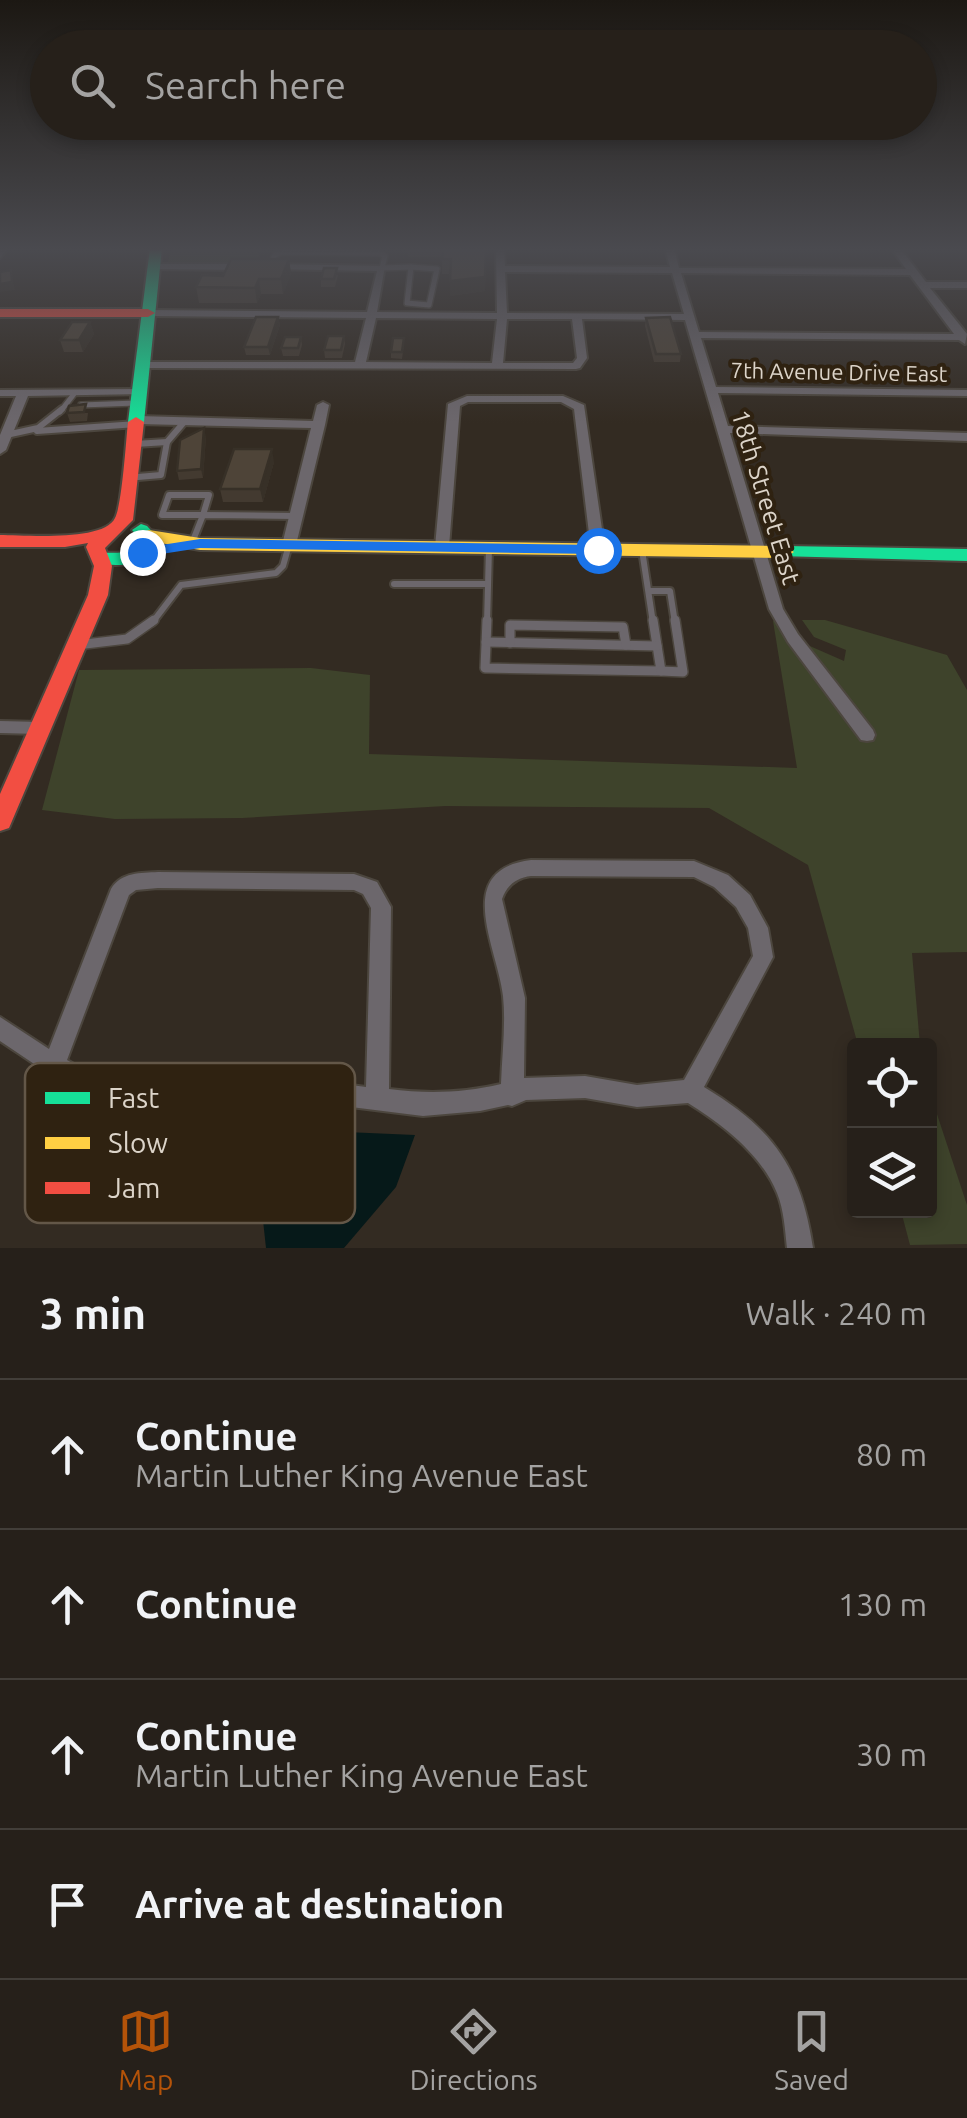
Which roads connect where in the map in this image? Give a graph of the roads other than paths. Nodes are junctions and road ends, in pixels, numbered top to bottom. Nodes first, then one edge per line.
1 (149, 306) edge
2 (375, 306) edge
3 (501, 306) edge
4 (687, 306) edge
5 (940, 306) edge
6 (0, 313) edge
7 (148, 313) junction
8 (373, 316) junction
9 (501, 316) junction
10 (576, 316) junction
11 (690, 317) junction
12 (695, 335) junction
13 (965, 339) edge
14 (143, 365) junction
15 (497, 365) junction
16 (360, 366) junction
17 (711, 390) junction
18 (0, 393) edge
19 (967, 393) edge
20 (24, 394) junction
21 (74, 394) junction
22 (324, 405) dead end
23 (66, 406) junction
24 (133, 416) junction
25 (185, 420) junction
26 (318, 425) junction
27 (722, 429) junction
28 (37, 432) junction
29 (6, 435) junction
30 (967, 438) edge
31 (167, 442) junction
32 (0, 450) edge
33 (135, 473) junction
34 (203, 515) junction
35 (296, 516) junction
36 (0, 542) edge
37 (196, 543) junction
38 (104, 544) junction
39 (139, 544) junction
40 (289, 545) junction
41 (442, 547) junction
42 (489, 548) junction
43 (598, 550) junction
44 (642, 550) junction
45 (760, 552) junction
46 (967, 555) edge
47 (394, 584) dead end
48 (488, 584) junction
49 (649, 591) junction
50 (98, 595) junction
51 (486, 642) junction
52 (510, 643) junction
53 (77, 645) junction
54 (626, 645) junction
55 (657, 646) junction
56 (661, 672) junction
57 (0, 727) edge
58 (40, 728) junction
59 (867, 735) dead end
60 (0, 821) edge
61 (0, 1028) edge
62 (51, 1063) edge
63 (55, 1063) edge
64 (690, 1091) junction
65 (512, 1094) junction
66 (355, 1096) edge
67 (377, 1100) junction
68 (800, 1248) edge

1 - 7 street
2 - 8 street
3 - 9 street
4 - 11 street, 18th Street East
5 - 13 street
6 - 7 street
7 - 8 street
7 - 14 street
8 - 9 street
8 - 16 street
9 - 10 street
9 - 15 street
10 - 11 street
10 - 15 street
11 - 12 street, 18th Street East
12 - 13 street
12 - 17 street, 18th Street East
14 - 16 street
14 - 24 street
15 - 16 street
17 - 19 street, 7th Avenue Drive East
17 - 27 street, 18th Street East
18 - 20 street
20 - 21 street
20 - 29 street
21 - 23 lane
21 - 24 street
22 - 26 street
23 - 24 lane
23 - 28 lane
24 - 25 street
24 - 28 lane
24 - 31 lane
24 - 33 street
25 - 26 street
25 - 31 lane
26 - 35 street
27 - 30 street
27 - 45 street, 18th Street East
28 - 29 lane
29 - 32 street
31 - 33 lane
33 - 38 street
33 - 39 street
34 - 34 lane
34 - 35 lane
34 - 37 lane
35 - 40 street
36 - 38 street
37 - 39 street
37 - 40 street
38 - 39 street
38 - 39 street
38 - 50 street
39 - 50 street
40 - 41 street
40 - 53 lane
41 - 42 street
41 - 43 street
42 - 43 street
42 - 48 lane
43 - 44 street
44 - 45 street
44 - 49 lane
45 - 46 street
45 - 59 street, 18th Street East
47 - 48 lane
48 - 51 lane
49 - 55 lane
49 - 56 lane
50 - 53 street
51 - 52 lane
51 - 56 lane
52 - 54 lane
52 - 54 lane
53 - 58 street
54 - 55 lane
55 - 56 lane
57 - 58 street
58 - 60 street
61 - 62 street
63 - 67 street
64 - 65 street
64 - 65 street
64 - 68 street
65 - 67 street
66 - 67 street

